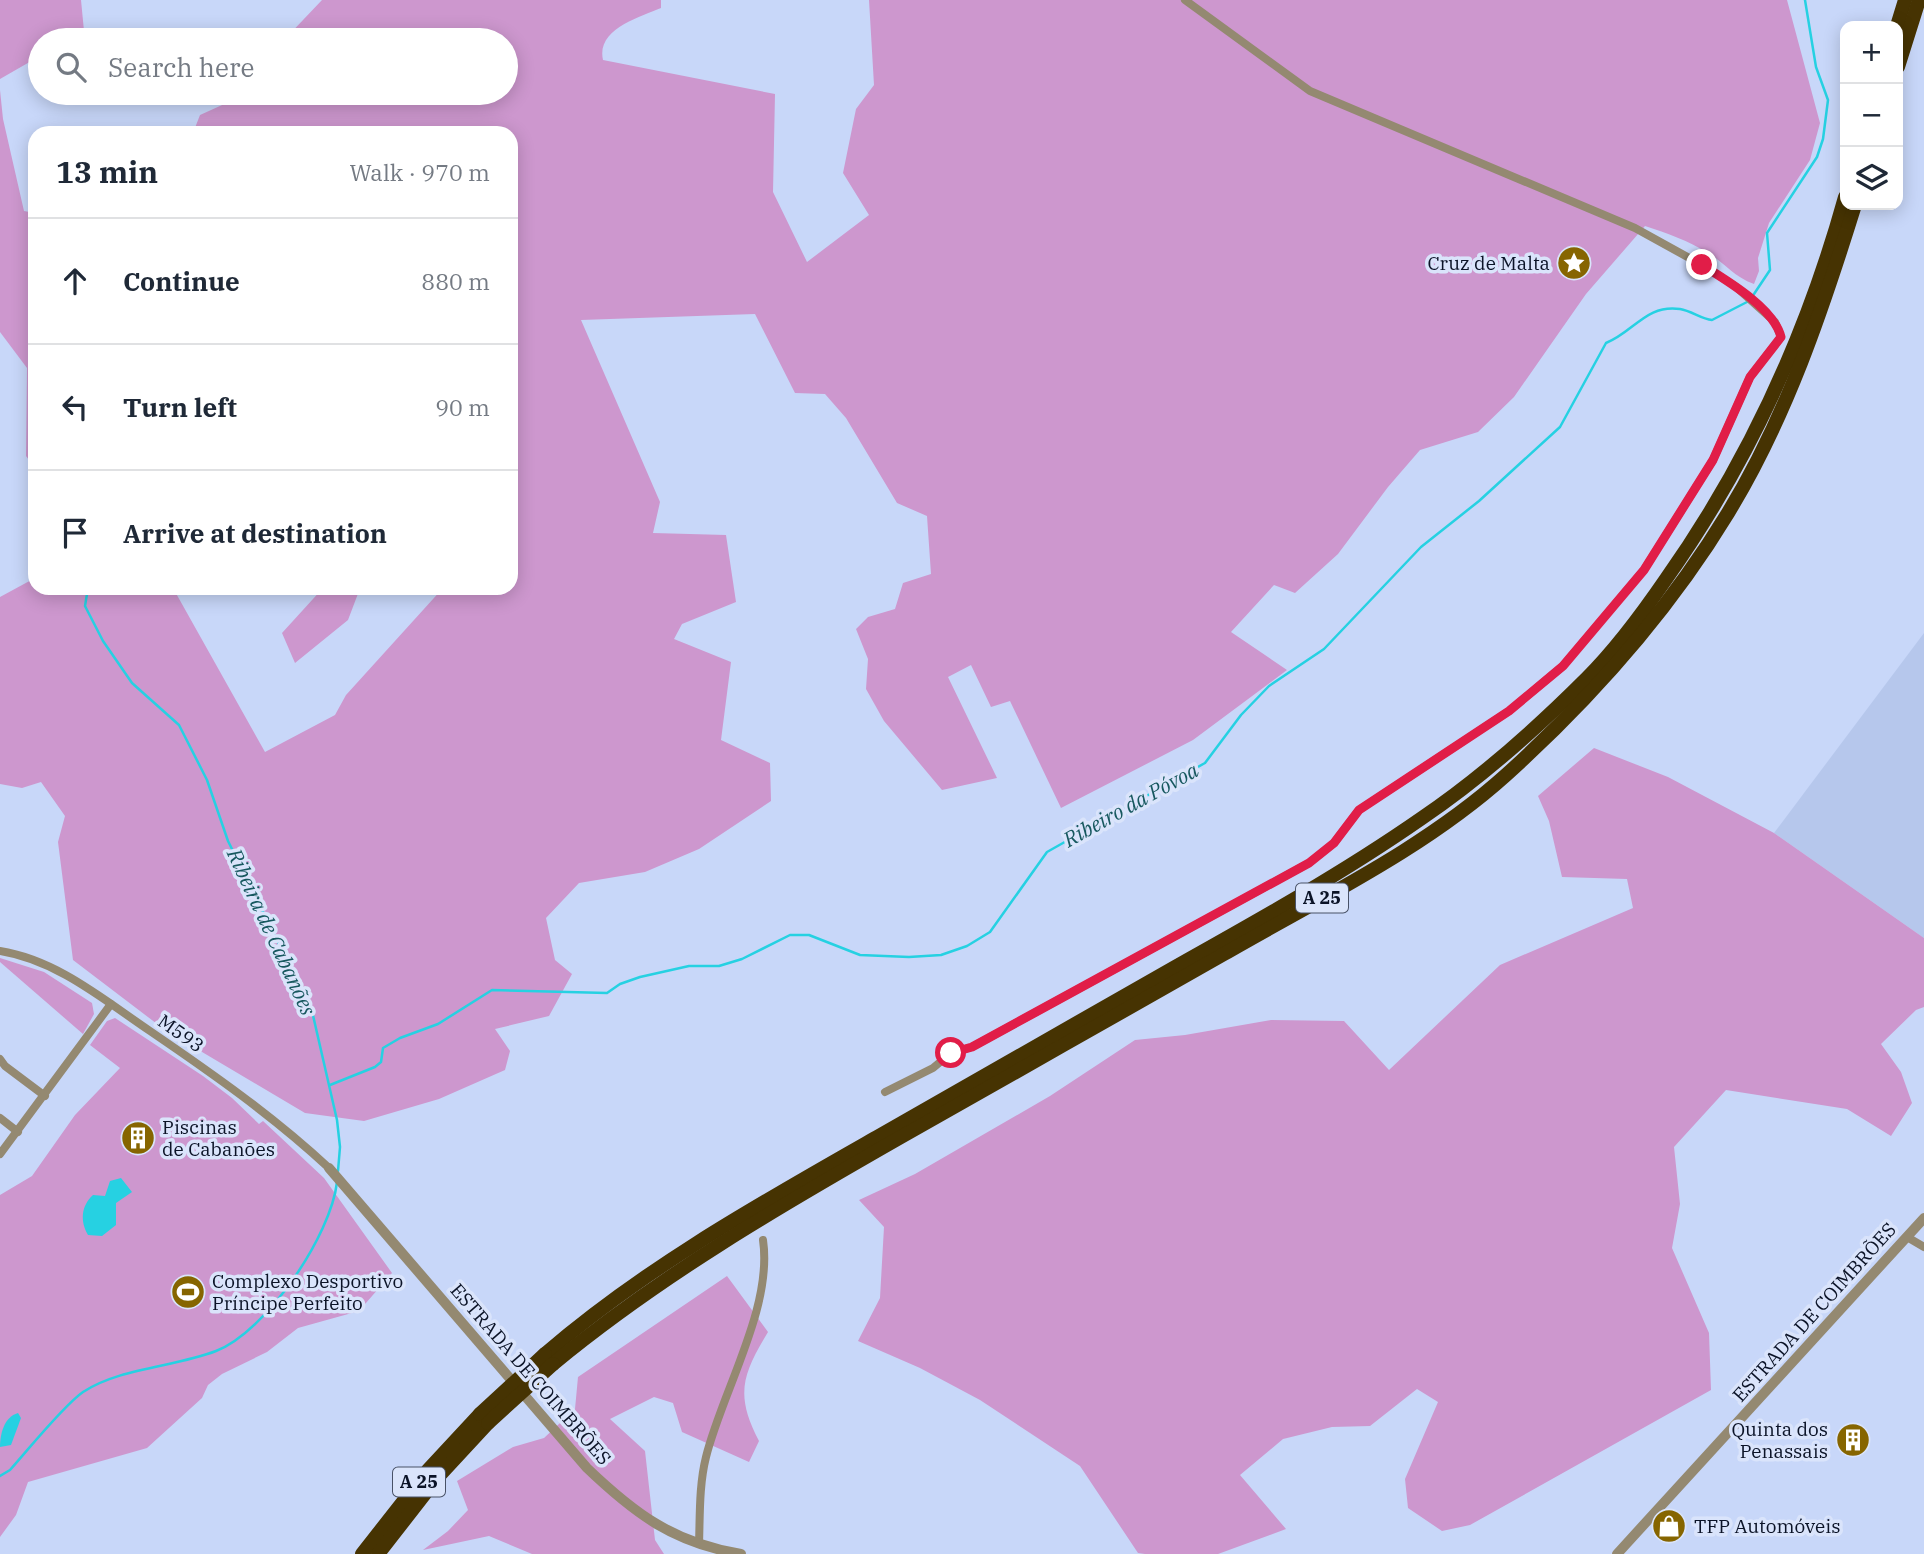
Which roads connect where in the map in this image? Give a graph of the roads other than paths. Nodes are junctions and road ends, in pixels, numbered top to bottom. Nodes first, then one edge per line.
1 (1185, 0) edge
2 (1905, 0) edge
3 (1919, 0) edge
4 (1899, 21) edge
5 (1903, 52) edge
6 (1841, 210) edge
7 (1853, 210) edge
8 (0, 951) edge
9 (111, 1004) junction
10 (0, 1059) edge
11 (885, 1092) dead end
12 (45, 1096) junction
13 (0, 1118) edge
14 (18, 1132) junction
15 (0, 1154) edge
16 (329, 1168) joint
17 (1924, 1218) edge
18 (1907, 1237) junction
19 (763, 1240) dead end
20 (1924, 1247) edge
21 (549, 1359) junction
22 (484, 1419) junction
23 (702, 1550) edge
24 (362, 1554) edge
25 (378, 1554) edge
26 (736, 1554) edge
27 (1618, 1554) edge

1 - 11 street
2 - 4 highway
3 - 5 highway
6 - 21 highway, A 25
7 - 21 highway, A 25
8 - 9 street, M593
9 - 12 street
9 - 16 street, M593
10 - 12 street
12 - 14 street
13 - 14 street
14 - 15 street
16 - 23 street, ESTRADA DE COIMBRÕES
17 - 18 street, ESTRADA DE COIMBRÕES
18 - 20 street
18 - 27 street, ESTRADA DE COIMBRÕES
19 - 23 street
21 - 22 highway, A 25, bridge
22 - 24 highway, A 25
22 - 25 highway, A 25
23 - 26 street, ESTRADA DE COIMBRÕES

